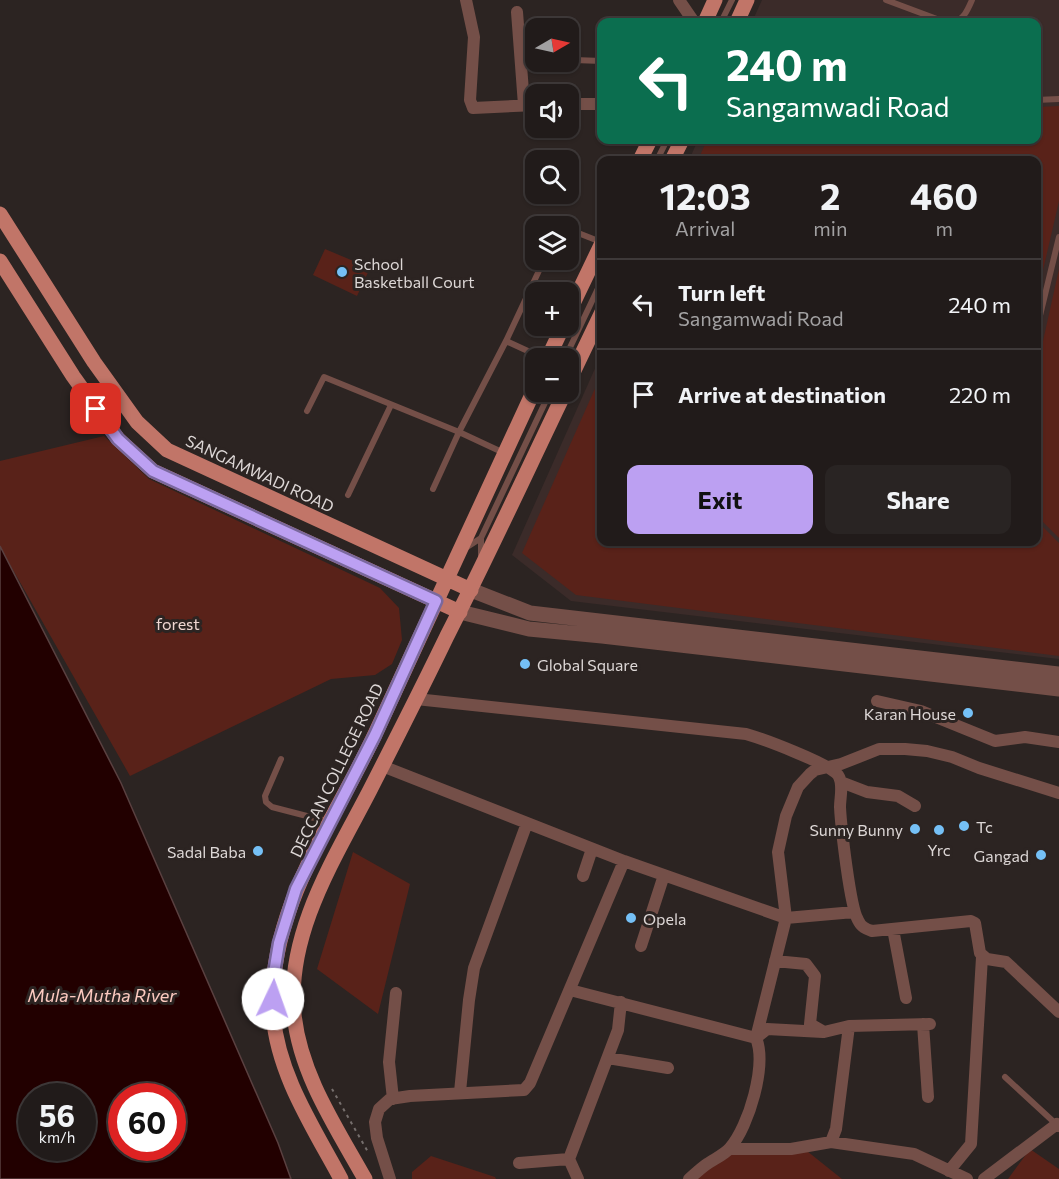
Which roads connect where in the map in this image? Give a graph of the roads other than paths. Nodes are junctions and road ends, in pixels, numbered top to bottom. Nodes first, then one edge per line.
1 (466, 0) edge
2 (679, 0) edge
3 (715, 0) edge
4 (732, 0) edge
5 (747, 0) edge
6 (886, 0) edge
7 (972, 0) edge
8 (517, 12) dead end
9 (691, 18) edge
10 (707, 18) edge
11 (723, 18) edge
12 (738, 18) edge
13 (934, 18) edge
14 (960, 18) edge
15 (579, 60) edge
16 (597, 61) edge
17 (527, 84) edge
18 (1059, 99) edge
19 (1041, 100) edge
20 (579, 104) edge
21 (597, 104) edge
22 (525, 105) edge
23 (0, 214) edge
24 (579, 233) edge
25 (1059, 237) edge
26 (597, 240) edge
27 (597, 253) edge
28 (0, 261) edge
29 (539, 270) edge
30 (579, 291) edge
31 (597, 291) edge
32 (1041, 311) edge
33 (597, 322) edge
34 (506, 341) junction
35 (570, 348) edge
36 (525, 350) edge
37 (579, 360) edge
38 (528, 402) edge
39 (545, 402) edge
40 (560, 402) edge
41 (391, 405) junction
42 (307, 411) dead end
43 (459, 432) junction
44 (504, 453) junction
45 (433, 489) dead end
46 (348, 495) dead end
47 (481, 538) junction
48 (459, 552) junction
49 (481, 568) junction
50 (447, 579) junction
51 (471, 590) junction
52 (436, 601) junction
53 (460, 612) junction
54 (1059, 674) edge
55 (1059, 689) edge
56 (416, 699) junction
57 (877, 701) dead end
58 (1059, 742) edge
59 (281, 759) dead end
60 (382, 766) junction
61 (825, 767) junction
62 (841, 782) junction
63 (1059, 793) edge
64 (915, 806) dead end
65 (330, 822) junction
66 (527, 823) junction
67 (592, 849) junction
68 (624, 861) junction
69 (664, 875) junction
70 (583, 876) dead end
71 (854, 912) junction
72 (786, 918) junction
73 (893, 929) junction
74 (641, 946) dead end
75 (982, 957) junction
76 (775, 961) junction
77 (570, 990) junction
78 (396, 993) dead end
79 (906, 998) dead end
80 (621, 1002) junction
81 (1059, 1012) edge
82 (849, 1026) junction
83 (824, 1032) junction
84 (756, 1038) junction
85 (608, 1058) junction
86 (668, 1068) dead end
87 (1005, 1077) dead end
88 (460, 1092) junction
89 (928, 1097) dead end
90 (393, 1099) junction
91 (1058, 1125) edge
92 (831, 1142) junction
93 (729, 1149) junction
94 (569, 1159) junction
95 (519, 1163) dead end
96 (949, 1171) junction
97 (341, 1179) edge
98 (365, 1179) edge
99 (390, 1179) edge
100 (578, 1179) edge
101 (689, 1179) edge
102 (967, 1179) edge
103 (984, 1179) edge

1 - 22 street
2 - 9 street
3 - 10 main road
4 - 11 lane
5 - 12 main road
6 - 13 lane
7 - 14 lane
8 - 17 street
15 - 16 lane
18 - 19 lane
20 - 21 street
23 - 50 main road, SANGAMWADI ROAD
24 - 26 lane
25 - 32 lane
27 - 30 main road
28 - 52 main road
29 - 34 lane
31 - 35 lane
33 - 37 main road
34 - 36 lane
34 - 43 lane
38 - 44 main road, DECCAN COLLEGE ROAD
39 - 47 lane
40 - 49 main road
41 - 42 lane
41 - 43 lane
41 - 46 lane
43 - 44 lane
43 - 45 lane
44 - 48 main road, DECCAN COLLEGE ROAD
47 - 48 lane
47 - 49 lane
48 - 50 main road, DECCAN COLLEGE ROAD
49 - 51 main road
50 - 51 main road, SANGAMWADI ROAD
50 - 52 main road, DECCAN COLLEGE ROAD
51 - 53 main road
51 - 54 street
52 - 53 main road
52 - 65 main road, DECCAN COLLEGE ROAD
53 - 55 street
53 - 56 main road
56 - 60 main road
56 - 61 street
57 - 58 street
59 - 65 lane
60 - 66 street
60 - 98 main road
61 - 62 street
61 - 63 street
61 - 72 street
62 - 64 street
62 - 71 street
65 - 97 main road, DECCAN COLLEGE ROAD
66 - 67 street
66 - 88 street
67 - 68 street
67 - 70 street
68 - 69 street
68 - 77 street
69 - 72 street
69 - 74 street
71 - 72 street
71 - 73 street
72 - 76 street
73 - 75 street
73 - 79 street
75 - 81 street
75 - 96 street
76 - 83 street
76 - 84 street
77 - 80 street
77 - 88 street
78 - 90 street
80 - 84 street
80 - 85 street
82 - 83 street
82 - 89 street
82 - 92 street
83 - 84 street
84 - 93 street
85 - 86 street
85 - 94 street
87 - 91 lane
88 - 90 street
90 - 99 street
91 - 103 street
92 - 93 street
92 - 96 street
93 - 101 street
94 - 95 street
94 - 100 street
96 - 102 street

